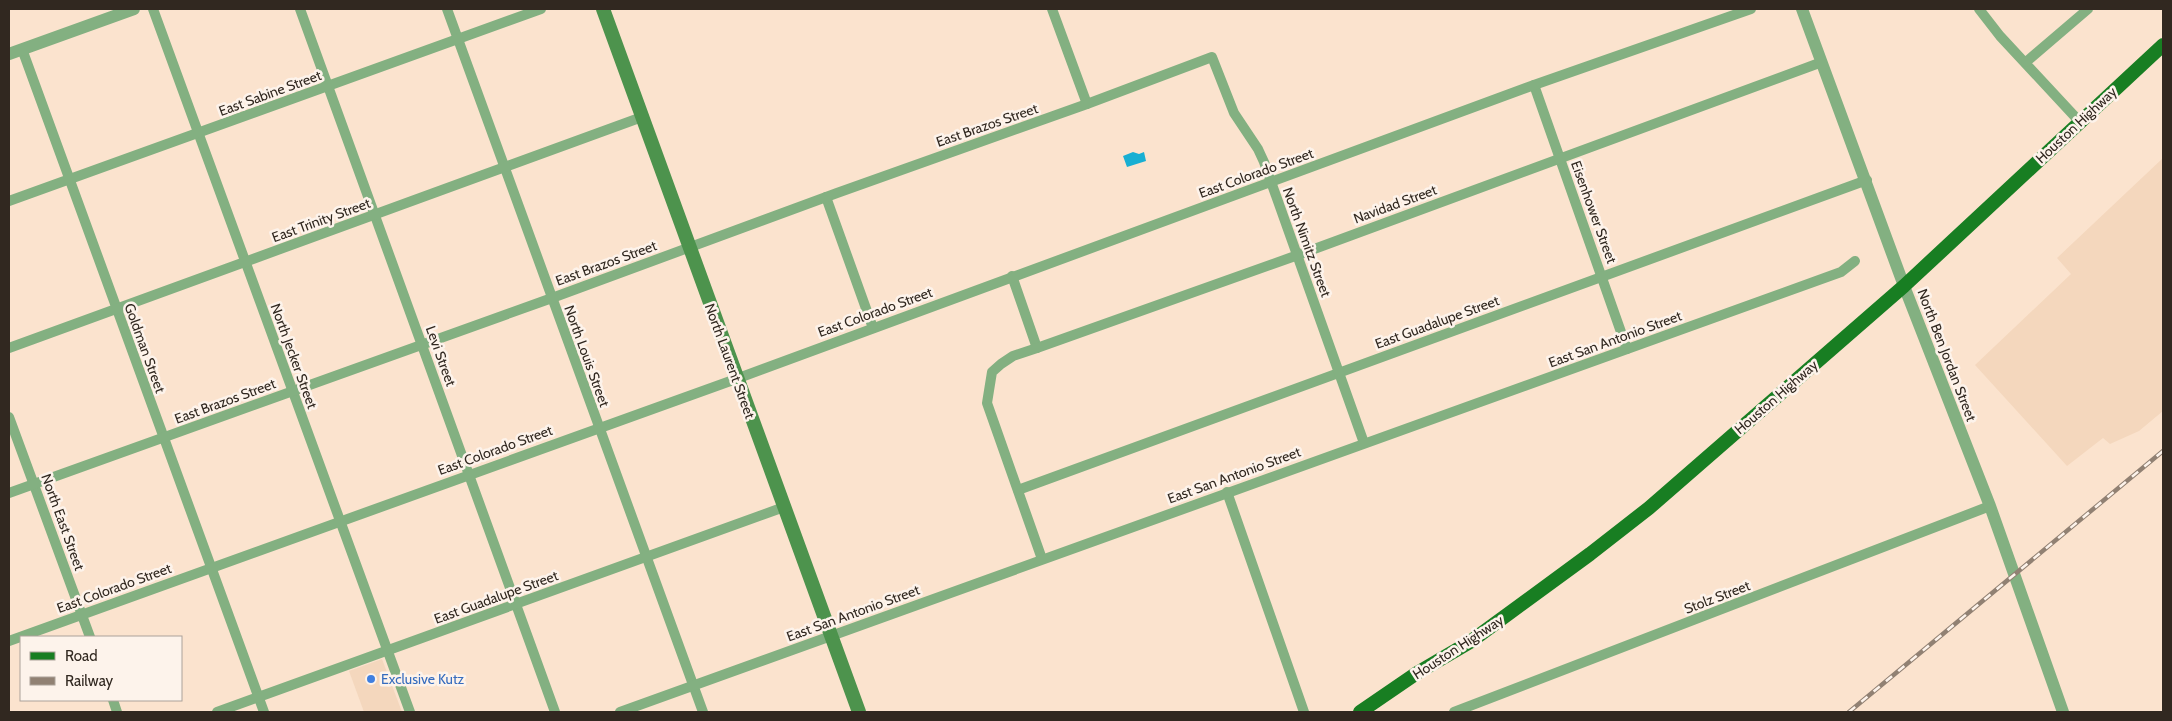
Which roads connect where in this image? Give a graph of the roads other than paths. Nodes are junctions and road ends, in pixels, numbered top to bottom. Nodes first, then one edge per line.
1 (134, 9) edge
2 (152, 9) edge
3 (300, 9) edge
4 (447, 9) edge
5 (541, 9) edge
6 (603, 9) edge
7 (1052, 9) edge
8 (1751, 9) edge
9 (1802, 9) edge
10 (1979, 9) edge
11 (2088, 9) edge
12 (116, 12) edge
13 (458, 38) junction
14 (2163, 45) edge
15 (22, 49) junction
16 (9, 54) edge
17 (1212, 57) joint
18 (1822, 62) junction
19 (2026, 62) junction
20 (1534, 86) junction
21 (327, 87) junction
22 (1087, 104) junction
23 (642, 117) junction
24 (2080, 121) junction
25 (198, 134) junction
26 (1560, 157) junction
27 (506, 168) junction
28 (70, 179) junction
29 (1866, 180) junction
30 (1270, 182) junction
31 (826, 197) junction
32 (9, 201) edge
33 (374, 216) junction
34 (688, 247) junction
35 (1298, 255) junction
36 (1855, 260) dead end
37 (245, 262) junction
38 (1012, 276) junction
39 (1603, 276) junction
40 (1904, 286) junction
41 (552, 298) junction
42 (116, 309) junction
43 (874, 328) junction
44 (422, 345) junction
45 (9, 348) edge
46 (1037, 348) junction
47 (1627, 349) junction
48 (1339, 373) junction
49 (736, 379) junction
50 (292, 392) junction
51 (9, 417) edge
52 (598, 427) junction
53 (163, 438) junction
54 (1364, 443) junction
55 (469, 473) junction
56 (34, 484) junction
57 (1018, 490) junction
58 (1227, 492) junction
59 (9, 493) edge
60 (1990, 506) junction
61 (784, 507) junction
62 (339, 523) junction
63 (647, 557) junction
64 (1042, 559) junction
65 (211, 567) junction
66 (518, 604) junction
67 (82, 615) junction
68 (23, 636) edge
69 (90, 636) edge
70 (833, 636) junction
71 (387, 650) junction
72 (694, 685) junction
73 (258, 697) junction
74 (217, 712) edge
75 (264, 712) edge
76 (410, 712) edge
77 (555, 712) edge
78 (620, 712) edge
79 (704, 712) edge
80 (859, 712) edge
81 (1304, 712) edge
82 (1360, 712) edge
83 (1454, 712) edge
84 (2063, 712) edge

1 - 12 street
2 - 25 street, North Jecker Street
3 - 21 street, Levi Street
4 - 13 street, North Louis Street
5 - 13 street, East Sabine Street
6 - 23 main road, North Laurent Street
7 - 22 street
8 - 20 street, East Colorado Street
9 - 18 street, North Ben Jordan Street
10 - 19 street
11 - 19 street
12 - 15 street
13 - 21 street, East Sabine Street
13 - 27 street, North Louis Street
14 - 24 main road, Houston Highway
15 - 16 street
15 - 28 street, Goldman Street
17 - 22 street, East Brazos Street
17 - 30 street, North Nimitz Street
18 - 26 street, Navidad Street
18 - 29 street, North Ben Jordan Street
19 - 24 street
20 - 26 street, Eisenhower Street
20 - 30 street, East Colorado Street
21 - 25 street, East Sabine Street
21 - 33 street, Levi Street
22 - 31 street, East Brazos Street
23 - 27 street, East Trinity Street
23 - 34 main road, North Laurent Street
24 - 40 main road, Houston Highway
25 - 28 street, East Sabine Street
25 - 37 street, North Jecker Street
26 - 35 street, Navidad Street
26 - 39 street, Eisenhower Street
27 - 33 street, East Trinity Street
27 - 41 street, North Louis Street
28 - 32 street, East Sabine Street
28 - 42 street, Goldman Street
29 - 39 street, East Guadalupe Street
29 - 40 street, North Ben Jordan Street
30 - 35 street, North Nimitz Street
30 - 38 street, East Colorado Street
31 - 34 street, East Brazos Street
31 - 43 street
33 - 37 street, East Trinity Street
33 - 44 street, Levi Street
34 - 41 street, East Brazos Street
34 - 49 main road, North Laurent Street
35 - 46 street, Navidad Street
35 - 48 street, North Nimitz Street
36 - 47 street, East San Antonio Street
37 - 42 street, East Trinity Street
37 - 50 street, North Jecker Street
38 - 43 street, East Colorado Street
38 - 46 street
39 - 47 street, Eisenhower Street
39 - 48 street, East Guadalupe Street
40 - 60 street, North Ben Jordan Street
40 - 82 main road, Houston Highway
41 - 44 street, East Brazos Street
41 - 52 street, North Louis Street
42 - 45 street, East Trinity Street
42 - 53 street, Goldman Street
43 - 49 street, East Colorado Street
44 - 50 street, East Brazos Street
44 - 55 street, Levi Street
46 - 57 street, Navidad Street
47 - 54 street, East San Antonio Street
48 - 54 street, North Nimitz Street
48 - 57 street, East Guadalupe Street
49 - 52 street, East Colorado Street
49 - 61 main road, North Laurent Street
50 - 53 street, East Brazos Street
50 - 62 street, North Jecker Street
51 - 56 street, North East Street
52 - 55 street, East Colorado Street
52 - 63 street, North Louis Street
53 - 56 street, East Brazos Street
53 - 65 street, Goldman Street
54 - 58 street, East San Antonio Street
55 - 62 street, East Colorado Street
55 - 66 street, Levi Street
56 - 59 street, East Brazos Street
56 - 67 street, North East Street
57 - 64 street
58 - 64 street, East San Antonio Street
58 - 81 street
60 - 83 street, Stolz Street
60 - 84 street, North Ben Jordan Street
61 - 63 street, East Guadalupe Street
61 - 70 main road, North Laurent Street
62 - 65 street, East Colorado Street
62 - 71 street, North Jecker Street
63 - 66 street, East Guadalupe Street
63 - 72 street, North Louis Street
64 - 70 street, East San Antonio Street
65 - 67 street, East Colorado Street
65 - 73 street, Goldman Street
66 - 71 street, East Guadalupe Street
66 - 77 street, Levi Street
67 - 68 street, East Colorado Street
67 - 69 street, North East Street
70 - 72 street, East San Antonio Street
70 - 80 main road, North Laurent Street
71 - 73 street, East Guadalupe Street
71 - 76 street, North Jecker Street
72 - 78 street, East San Antonio Street
72 - 79 street, North Louis Street
73 - 74 street, East Guadalupe Street
73 - 75 street, Goldman Street

